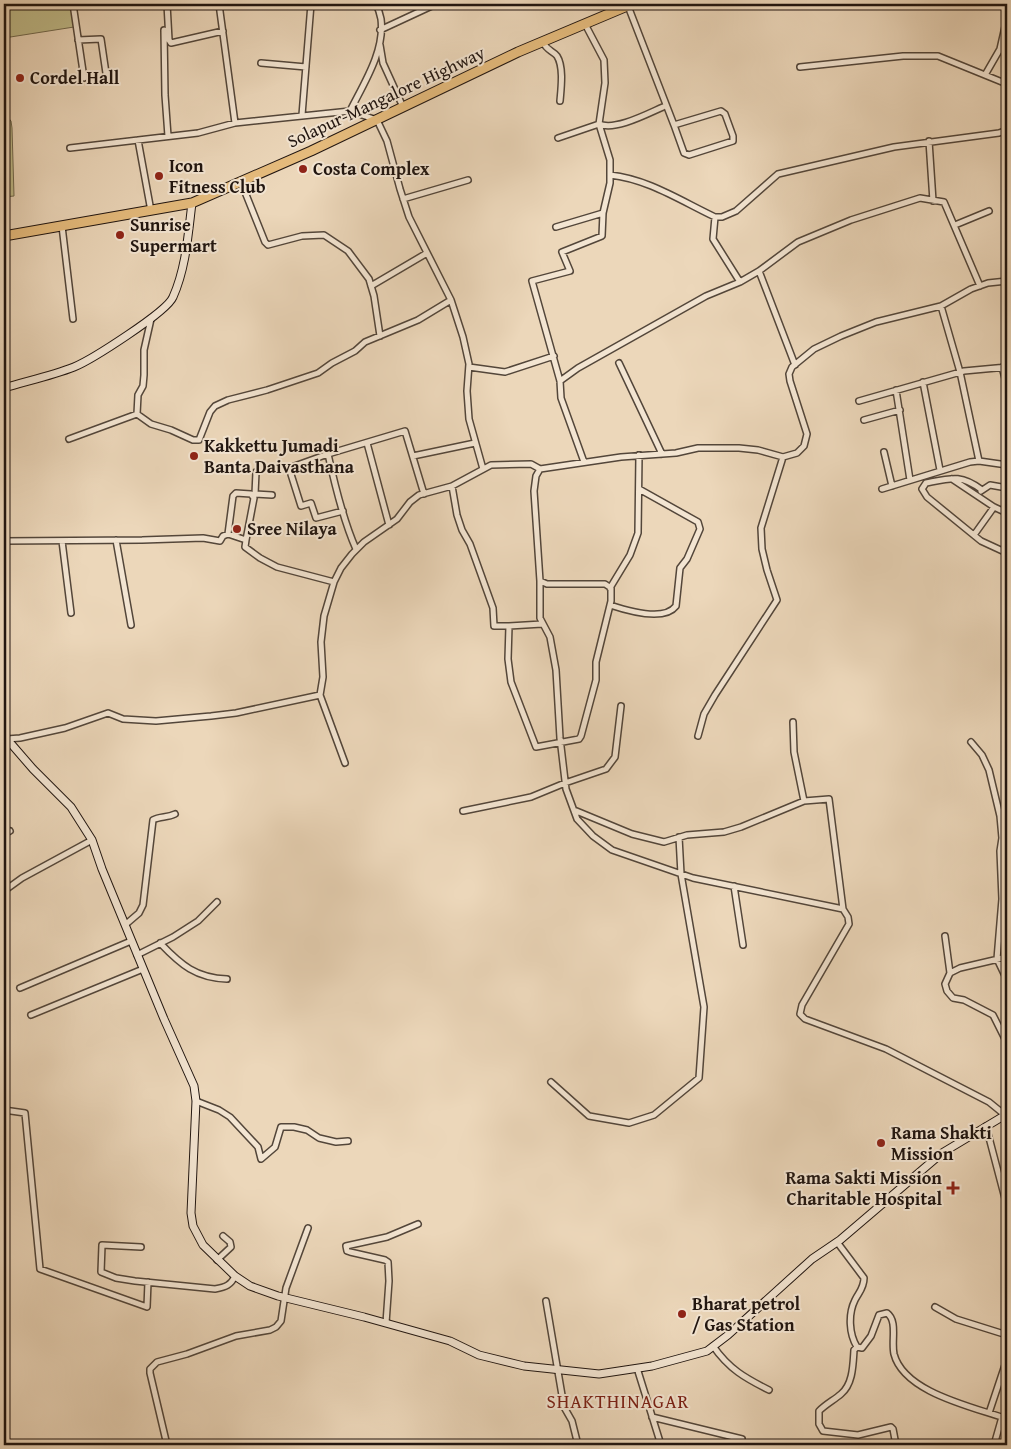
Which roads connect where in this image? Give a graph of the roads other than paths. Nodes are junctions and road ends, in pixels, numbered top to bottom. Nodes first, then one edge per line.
1 (73, 4) edge
2 (167, 4) edge
3 (219, 4) edge
4 (311, 4) edge
5 (376, 4) edge
6 (436, 4) edge
7 (630, 5) edge
8 (1007, 18) edge
9 (586, 24) junction
10 (164, 30) dead end
11 (380, 30) junction
12 (223, 31) junction
13 (78, 40) junction
14 (380, 41) junction
15 (543, 42) junction
16 (261, 63) dead end
17 (306, 67) junction
18 (800, 68) dead end
19 (984, 75) junction
20 (84, 78) dead end
21 (107, 80) dead end
22 (1007, 84) edge
23 (560, 101) dead end
24 (403, 107) junction
25 (663, 107) dead end
26 (350, 111) junction
27 (302, 115) junction
28 (377, 120) junction
29 (235, 123) junction
30 (599, 124) junction
31 (674, 125) junction
32 (1007, 130) edge
33 (168, 136) junction
34 (558, 138) dead end
35 (138, 140) junction
36 (929, 141) junction
37 (70, 148) dead end
38 (610, 175) junction
39 (468, 180) dead end
40 (240, 182) junction
41 (403, 199) junction
42 (933, 201) junction
43 (192, 204) junction
44 (151, 211) junction
45 (989, 211) dead end
46 (603, 213) junction
47 (715, 217) junction
48 (954, 225) junction
49 (62, 226) junction
50 (556, 227) dead end
51 (4, 236) edge
52 (427, 253) junction
53 (759, 271) junction
54 (1007, 281) edge
55 (740, 282) junction
56 (371, 286) junction
57 (980, 286) junction
58 (451, 300) junction
59 (941, 306) junction
60 (73, 319) dead end
61 (151, 319) junction
62 (380, 336) junction
63 (554, 356) junction
64 (619, 362) dead end
65 (795, 365) junction
66 (469, 367) junction
67 (1005, 367) edge
68 (960, 372) junction
69 (560, 381) junction
70 (923, 382) junction
71 (1007, 386) edge
72 (4, 388) edge
73 (896, 390) junction
74 (859, 401) dead end
75 (900, 410) junction
76 (136, 414) junction
77 (864, 420) dead end
78 (69, 439) dead end
79 (475, 443) junction
80 (368, 444) junction
81 (884, 452) dead end
82 (328, 454) junction
83 (662, 454) junction
84 (639, 455) junction
85 (413, 456) junction
86 (783, 457) junction
87 (979, 461) junction
88 (584, 462) junction
89 (1007, 465) edge
90 (483, 469) junction
91 (540, 469) junction
92 (940, 470) junction
93 (256, 472) dead end
94 (952, 479) junction
95 (910, 480) junction
96 (452, 486) junction
97 (892, 486) junction
98 (1007, 488) edge
99 (639, 489) junction
100 (882, 489) dead end
101 (982, 490) junction
102 (424, 494) junction
103 (254, 495) junction
104 (272, 495) dead end
105 (978, 495) junction
106 (994, 507) junction
107 (343, 511) junction
108 (1007, 513) edge
109 (389, 525) junction
110 (228, 534) junction
111 (974, 535) junction
112 (4, 540) edge
113 (116, 540) junction
114 (246, 540) junction
115 (62, 541) junction
116 (356, 550) junction
117 (1007, 553) edge
118 (540, 581) junction
119 (334, 582) junction
120 (610, 588) junction
121 (610, 605) junction
122 (71, 613) dead end
123 (542, 624) junction
124 (131, 625) dead end
125 (509, 626) junction
126 (320, 695) junction
127 (620, 706) dead end
128 (793, 722) dead end
129 (698, 736) dead end
130 (6, 739) edge
131 (971, 742) dead end
132 (560, 744) junction
133 (345, 763) dead end
134 (565, 783) junction
135 (804, 801) junction
136 (574, 810) junction
137 (463, 812) dead end
138 (175, 814) dead end
139 (10, 831) dead end
140 (4, 834) edge
141 (679, 837) junction
142 (92, 840) junction
143 (1007, 859) edge
144 (1000, 861) junction
145 (682, 874) junction
146 (734, 886) junction
147 (4, 891) edge
148 (217, 902) dead end
149 (843, 909) junction
150 (125, 925) junction
151 (946, 936) dead end
152 (131, 941) junction
153 (160, 943) junction
154 (743, 945) dead end
155 (137, 955) junction
156 (1007, 957) edge
157 (997, 959) junction
158 (143, 969) junction
159 (950, 973) junction
160 (227, 979) dead end
161 (1007, 980) edge
162 (20, 988) dead end
163 (31, 1015) dead end
164 (1007, 1043) edge
165 (551, 1082) dead end
166 (196, 1101) junction
167 (4, 1110) edge
168 (1006, 1114) edge
169 (986, 1126) junction
170 (348, 1141) dead end
171 (1006, 1196) edge
172 (1007, 1206) edge
173 (418, 1224) dead end
174 (308, 1228) dead end
175 (223, 1236) dead end
176 (837, 1242) junction
177 (141, 1247) dead end
178 (217, 1260) junction
179 (235, 1276) junction
180 (148, 1282) junction
181 (284, 1298) junction
182 (546, 1301) dead end
183 (935, 1308) dead end
184 (386, 1323) junction
185 (1007, 1334) edge
186 (713, 1346) junction
187 (857, 1347) junction
188 (1007, 1359) edge
189 (637, 1368) junction
190 (558, 1370) junction
191 (769, 1390) dead end
192 (989, 1412) junction
193 (652, 1417) junction
194 (1005, 1418) edge
195 (742, 1439) dead end
196 (167, 1445) edge
197 (578, 1445) edge
198 (661, 1445) edge
199 (896, 1445) edge
200 (994, 1445) edge

1 - 13 street
2 - 12 street
3 - 12 street
4 - 17 street
5 - 11 street
6 - 11 street
7 - 9 highway, Solapur-Mangalore Highway
7 - 31 street
8 - 19 street
9 - 15 highway, Solapur-Mangalore Highway
9 - 30 street
10 - 33 street
11 - 14 street
12 - 29 street
13 - 20 street
13 - 21 street
14 - 24 street
14 - 26 street
15 - 23 street
15 - 24 highway, Solapur-Mangalore Highway
16 - 17 street
17 - 27 street
18 - 19 street
19 - 22 street
24 - 28 highway, Solapur-Mangalore Highway
25 - 30 street
26 - 27 street
26 - 28 street
27 - 29 street
28 - 40 highway, Solapur-Mangalore Highway
28 - 41 street
29 - 33 street
30 - 34 street
30 - 38 street
31 - 31 street
32 - 36 street
33 - 35 street
35 - 37 street
35 - 44 street
36 - 42 street
36 - 47 street
38 - 46 street
38 - 47 street
39 - 41 street
40 - 43 highway, Solapur-Mangalore Highway
40 - 56 street
41 - 52 street
42 - 48 street
42 - 53 street
43 - 44 highway, Solapur-Mangalore Highway
43 - 61 street
44 - 49 highway, Solapur-Mangalore Highway
45 - 48 street
46 - 50 street
46 - 63 street
47 - 55 street
48 - 57 street
49 - 51 highway, Solapur-Mangalore Highway
49 - 60 street
52 - 56 street
52 - 58 street
53 - 55 street
53 - 65 street
54 - 57 street
55 - 69 street
56 - 62 street
57 - 59 street
58 - 62 street
58 - 66 street
59 - 65 street
59 - 68 street
61 - 72 street
61 - 76 street
62 - 76 street
63 - 66 street
63 - 69 street
64 - 83 street
65 - 86 street
66 - 79 street
67 - 68 street
67 - 71 street
68 - 70 street
68 - 87 street
69 - 88 street
70 - 73 street
70 - 92 street
73 - 74 street
73 - 75 street
75 - 77 street
75 - 95 street
76 - 78 street
79 - 85 street
79 - 90 street
80 - 82 street
80 - 85 street
80 - 109 street
81 - 97 street
82 - 107 street
82 - 107 street
83 - 84 street
83 - 86 street
84 - 88 street
84 - 99 street
85 - 102 street
86 - 129 street
87 - 89 street
87 - 92 street
88 - 91 street
90 - 91 street
90 - 96 street
91 - 118 street
92 - 95 street
93 - 103 street
94 - 101 street
94 - 105 street
94 - 111 street
95 - 97 street
96 - 102 street
96 - 125 street
97 - 100 street
98 - 101 street
99 - 120 street
99 - 121 street
101 - 105 street
102 - 109 street
103 - 104 street
103 - 110 street
103 - 114 street
105 - 106 street
106 - 108 street
106 - 111 street
107 - 116 street
109 - 116 street
110 - 113 street
110 - 114 street
111 - 117 street
112 - 115 street
113 - 115 street
113 - 124 street
114 - 119 street
115 - 122 street
116 - 119 street
118 - 120 street
118 - 123 street
119 - 126 street
120 - 121 street
121 - 132 street
123 - 125 street
123 - 132 street
125 - 132 street
126 - 130 street
126 - 133 street
127 - 134 street
128 - 135 street
130 - 142 street
131 - 144 street
132 - 134 street
134 - 136 street
134 - 137 street
135 - 141 street
135 - 149 street
136 - 141 street
136 - 145 street
138 - 150 street
139 - 140 street
141 - 145 street
142 - 147 street
142 - 150 street
143 - 144 street
144 - 157 street
145 - 146 street
145 - 165 street
146 - 149 street
146 - 154 street
148 - 153 street
149 - 168 street
150 - 152 street
151 - 159 street
152 - 155 street
152 - 162 street
153 - 155 street
153 - 160 street
155 - 158 street
156 - 157 street
157 - 159 street
157 - 161 street
158 - 163 street
158 - 166 street
159 - 164 street
166 - 170 street
166 - 178 street
167 - 180 street
168 - 169 street
169 - 171 street
169 - 176 street
171 - 172 street
173 - 184 street
174 - 181 street
175 - 178 street
176 - 186 street
176 - 187 street
177 - 180 street
178 - 179 street
179 - 180 street
179 - 181 street
181 - 184 street
181 - 196 street
182 - 190 street
183 - 185 street
184 - 190 street
186 - 189 street
186 - 191 street
187 - 192 street
187 - 199 street
188 - 192 street
189 - 190 street
189 - 193 street
190 - 197 street
192 - 194 street
193 - 195 street
193 - 198 street
194 - 200 street

